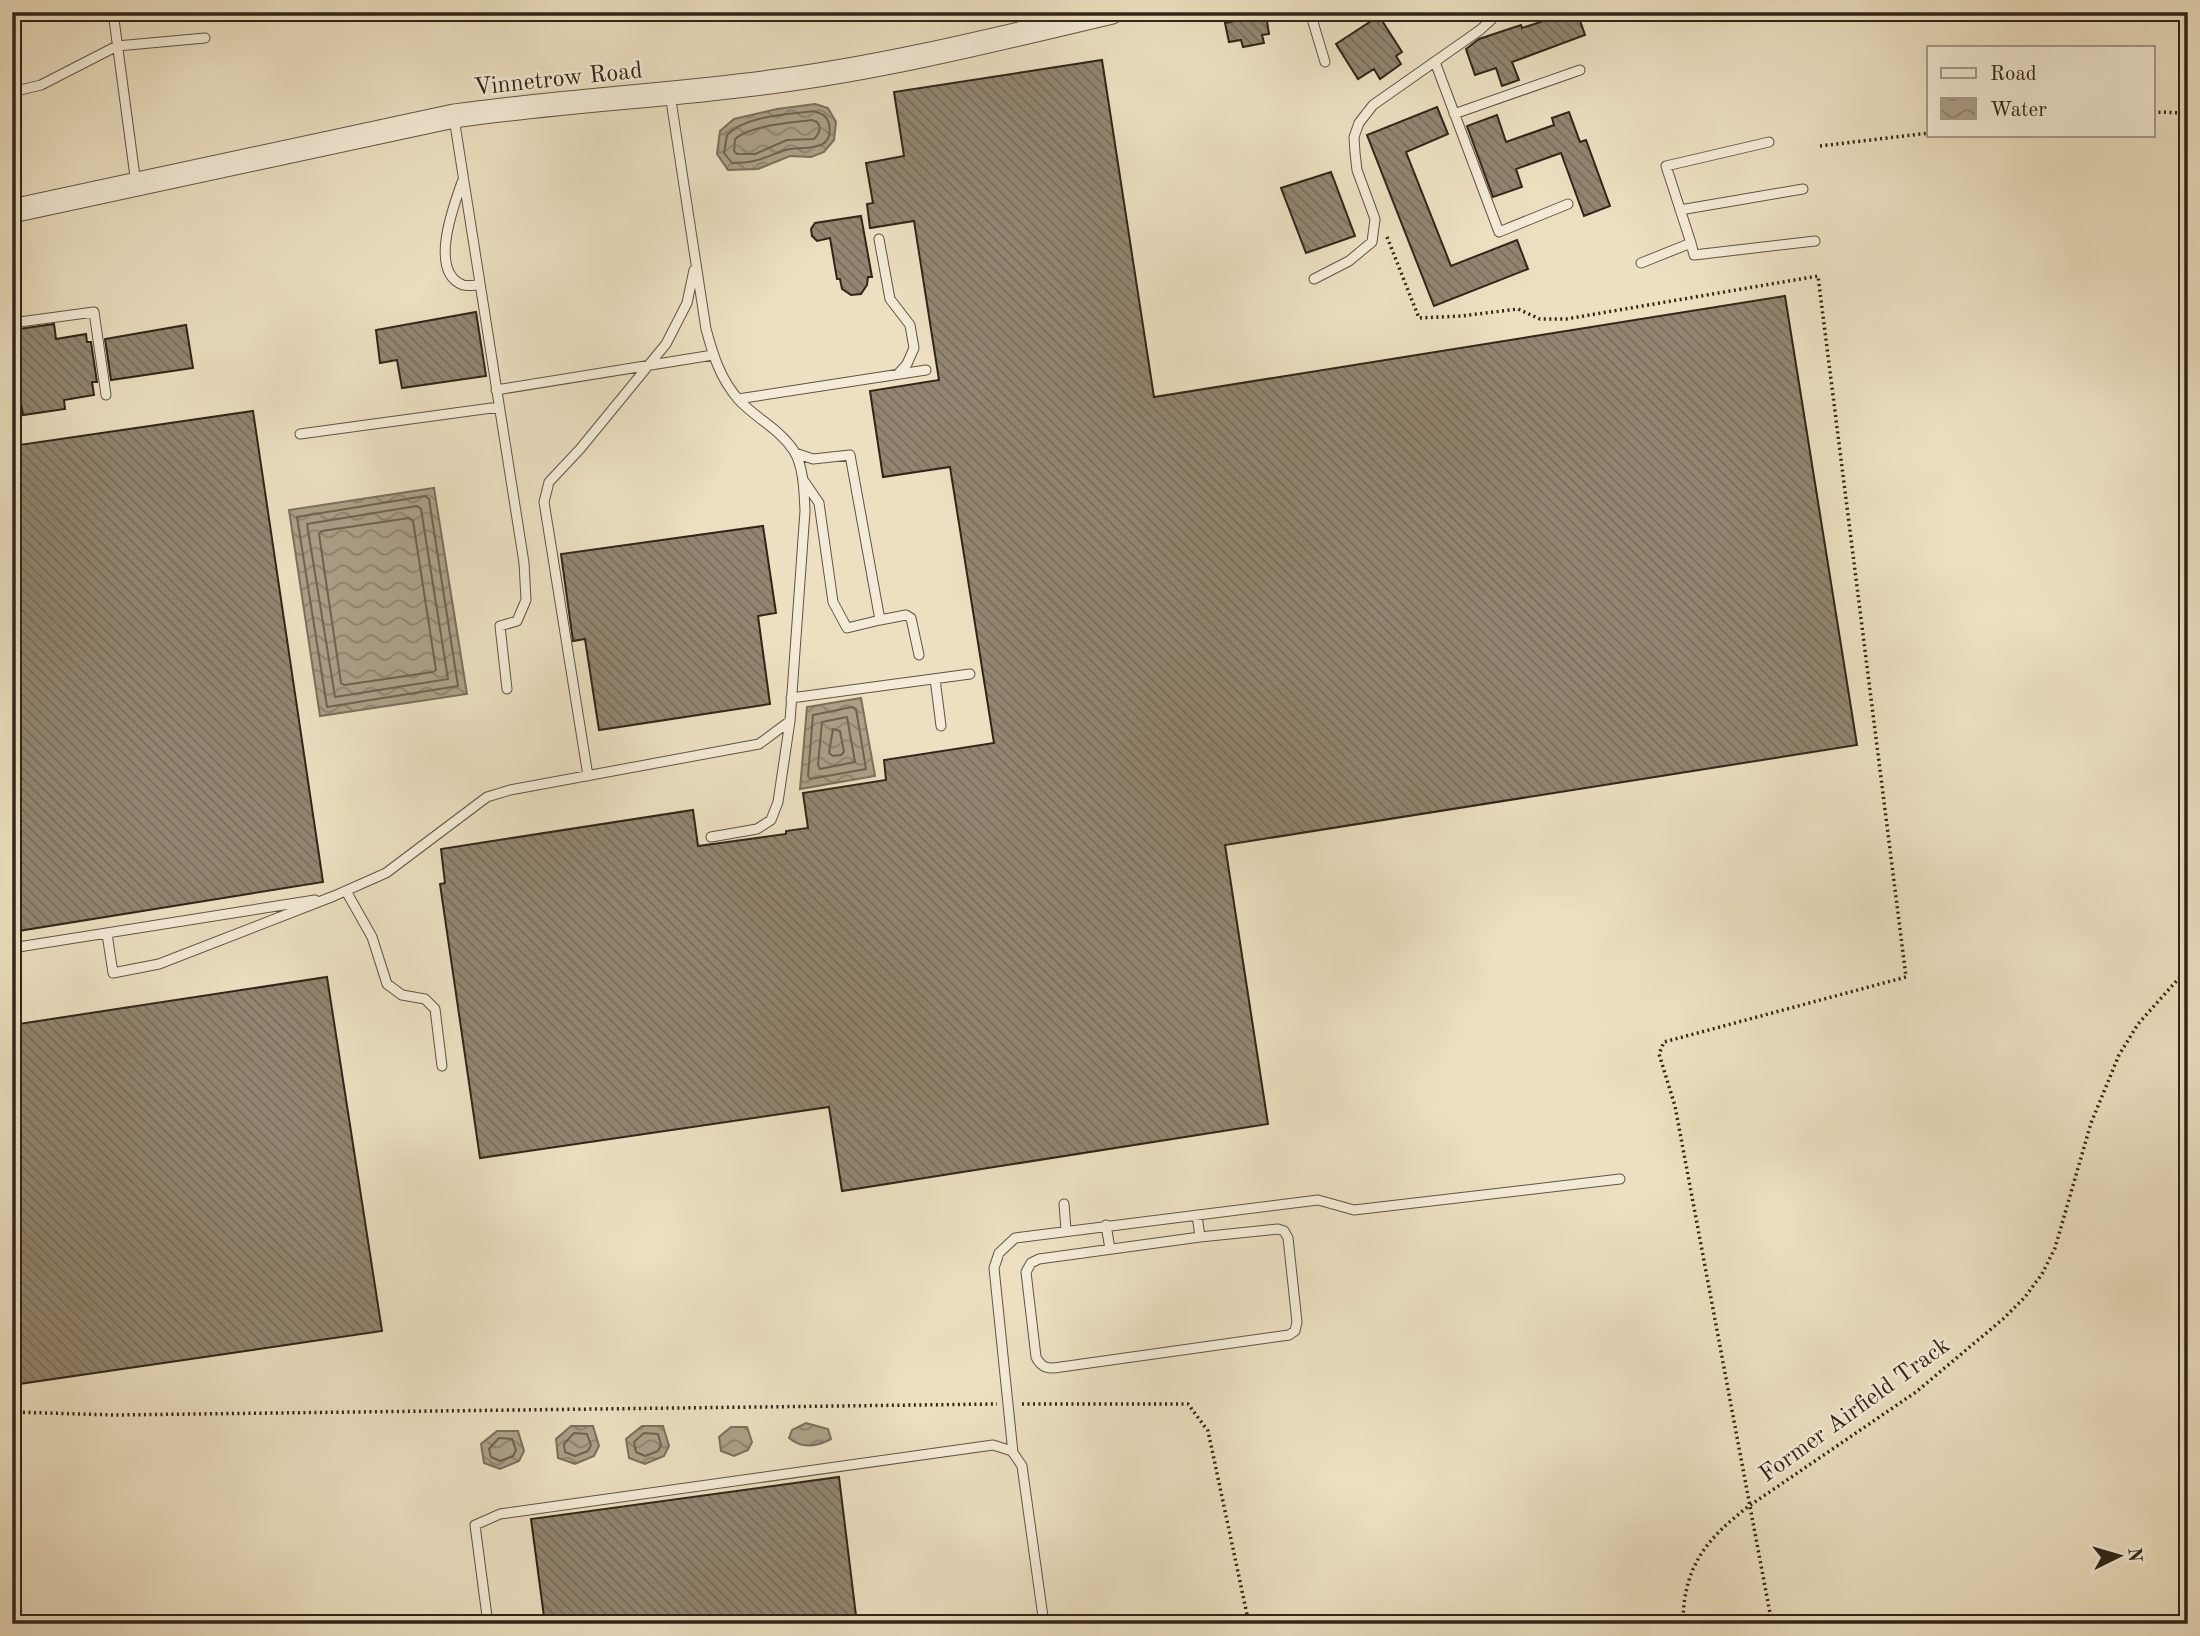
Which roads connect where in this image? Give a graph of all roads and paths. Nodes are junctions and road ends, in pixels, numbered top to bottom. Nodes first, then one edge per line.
1 (113, 12) edge
2 (1112, 12) edge
3 (1310, 12) edge
4 (1494, 12) edge
5 (205, 38) dead end
6 (117, 46) junction
7 (1325, 62) dead end
8 (1435, 62) junction
9 (1580, 70) dead end
10 (12, 89) edge
11 (670, 92) junction
12 (2154, 112) edge
13 (2188, 113) edge
14 (1454, 114) junction
15 (454, 116) junction
16 (1927, 132) edge
17 (1769, 142) dead end
18 (1820, 146) dead end
19 (463, 180) junction
20 (137, 186) junction
21 (1803, 189) dead end
22 (1568, 204) dead end
23 (1680, 210) junction
24 (12, 211) edge
25 (1384, 229) dead end
26 (878, 239) dead end
27 (1815, 241) dead end
28 (1691, 243) junction
29 (696, 263) junction
30 (1641, 263) dead end
31 (1314, 279) dead end
32 (480, 285) junction
33 (12, 323) edge
34 (713, 355) junction
35 (649, 364) junction
36 (926, 370) dead end
37 (898, 374) junction
38 (496, 390) junction
39 (106, 395) dead end
40 (738, 399) junction
41 (499, 407) junction
42 (300, 434) dead end
43 (795, 453) junction
44 (803, 478) junction
45 (880, 620) junction
46 (919, 655) dead end
47 (970, 674) dead end
48 (935, 679) junction
49 (507, 689) dead end
50 (791, 698) junction
51 (790, 721) junction
52 (942, 726) dead end
53 (588, 776) junction
54 (711, 837) dead end
55 (346, 891) junction
56 (334, 896) junction
57 (107, 934) junction
58 (12, 948) edge
59 (2188, 968) edge
60 (442, 1066) dead end
61 (1620, 1179) dead end
62 (1063, 1203) dead end
63 (1197, 1215) junction
64 (1106, 1225) junction
65 (1066, 1230) junction
66 (1200, 1237) junction
67 (1110, 1249) junction
68 (1008, 1404) junction
69 (12, 1412) edge
70 (1013, 1453) junction
71 (1749, 1506) junction
72 (488, 1624) edge
73 (1044, 1624) edge
74 (1249, 1624) edge
75 (1683, 1624) edge
76 (1772, 1624) edge

1 - 6 lane
2 - 11 street, Vinnetrow Road
3 - 7 lane
4 - 8 lane
5 - 6 lane
6 - 10 lane
6 - 20 lane
8 - 14 lane
8 - 31 lane
9 - 14 lane
11 - 15 street, Vinnetrow Road
11 - 29 lane
12 - 13 path
14 - 22 lane
15 - 19 lane
15 - 20 street, Vinnetrow Road
16 - 18 path
17 - 23 lane
19 - 32 lane
19 - 32 lane
20 - 24 street, Vinnetrow Road
21 - 23 lane
23 - 28 lane
25 - 71 path
26 - 37 lane
27 - 28 lane
28 - 30 lane
29 - 34 lane
29 - 35 lane
32 - 38 lane
33 - 39 lane
34 - 35 lane
34 - 40 lane
35 - 38 lane
35 - 53 lane
36 - 37 lane
37 - 40 lane
38 - 41 lane
40 - 43 lane
41 - 42 lane
41 - 49 lane
43 - 44 lane
43 - 45 lane
44 - 45 lane
44 - 50 lane
45 - 46 lane
47 - 48 lane
48 - 50 lane
48 - 52 lane
50 - 51 lane
51 - 53 lane
51 - 54 lane
53 - 55 lane
55 - 56 lane
55 - 60 lane
56 - 57 lane
56 - 57 lane
57 - 58 lane
59 - 71 path, Former Airfield Track
61 - 63 lane
62 - 65 lane
63 - 64 lane
63 - 66 lane
64 - 65 lane
64 - 67 lane
65 - 68 lane
66 - 67 lane
66 - 67 lane
68 - 69 path
68 - 70 lane
68 - 74 path
70 - 72 lane
70 - 73 lane
71 - 75 path, Former Airfield Track
71 - 76 path

